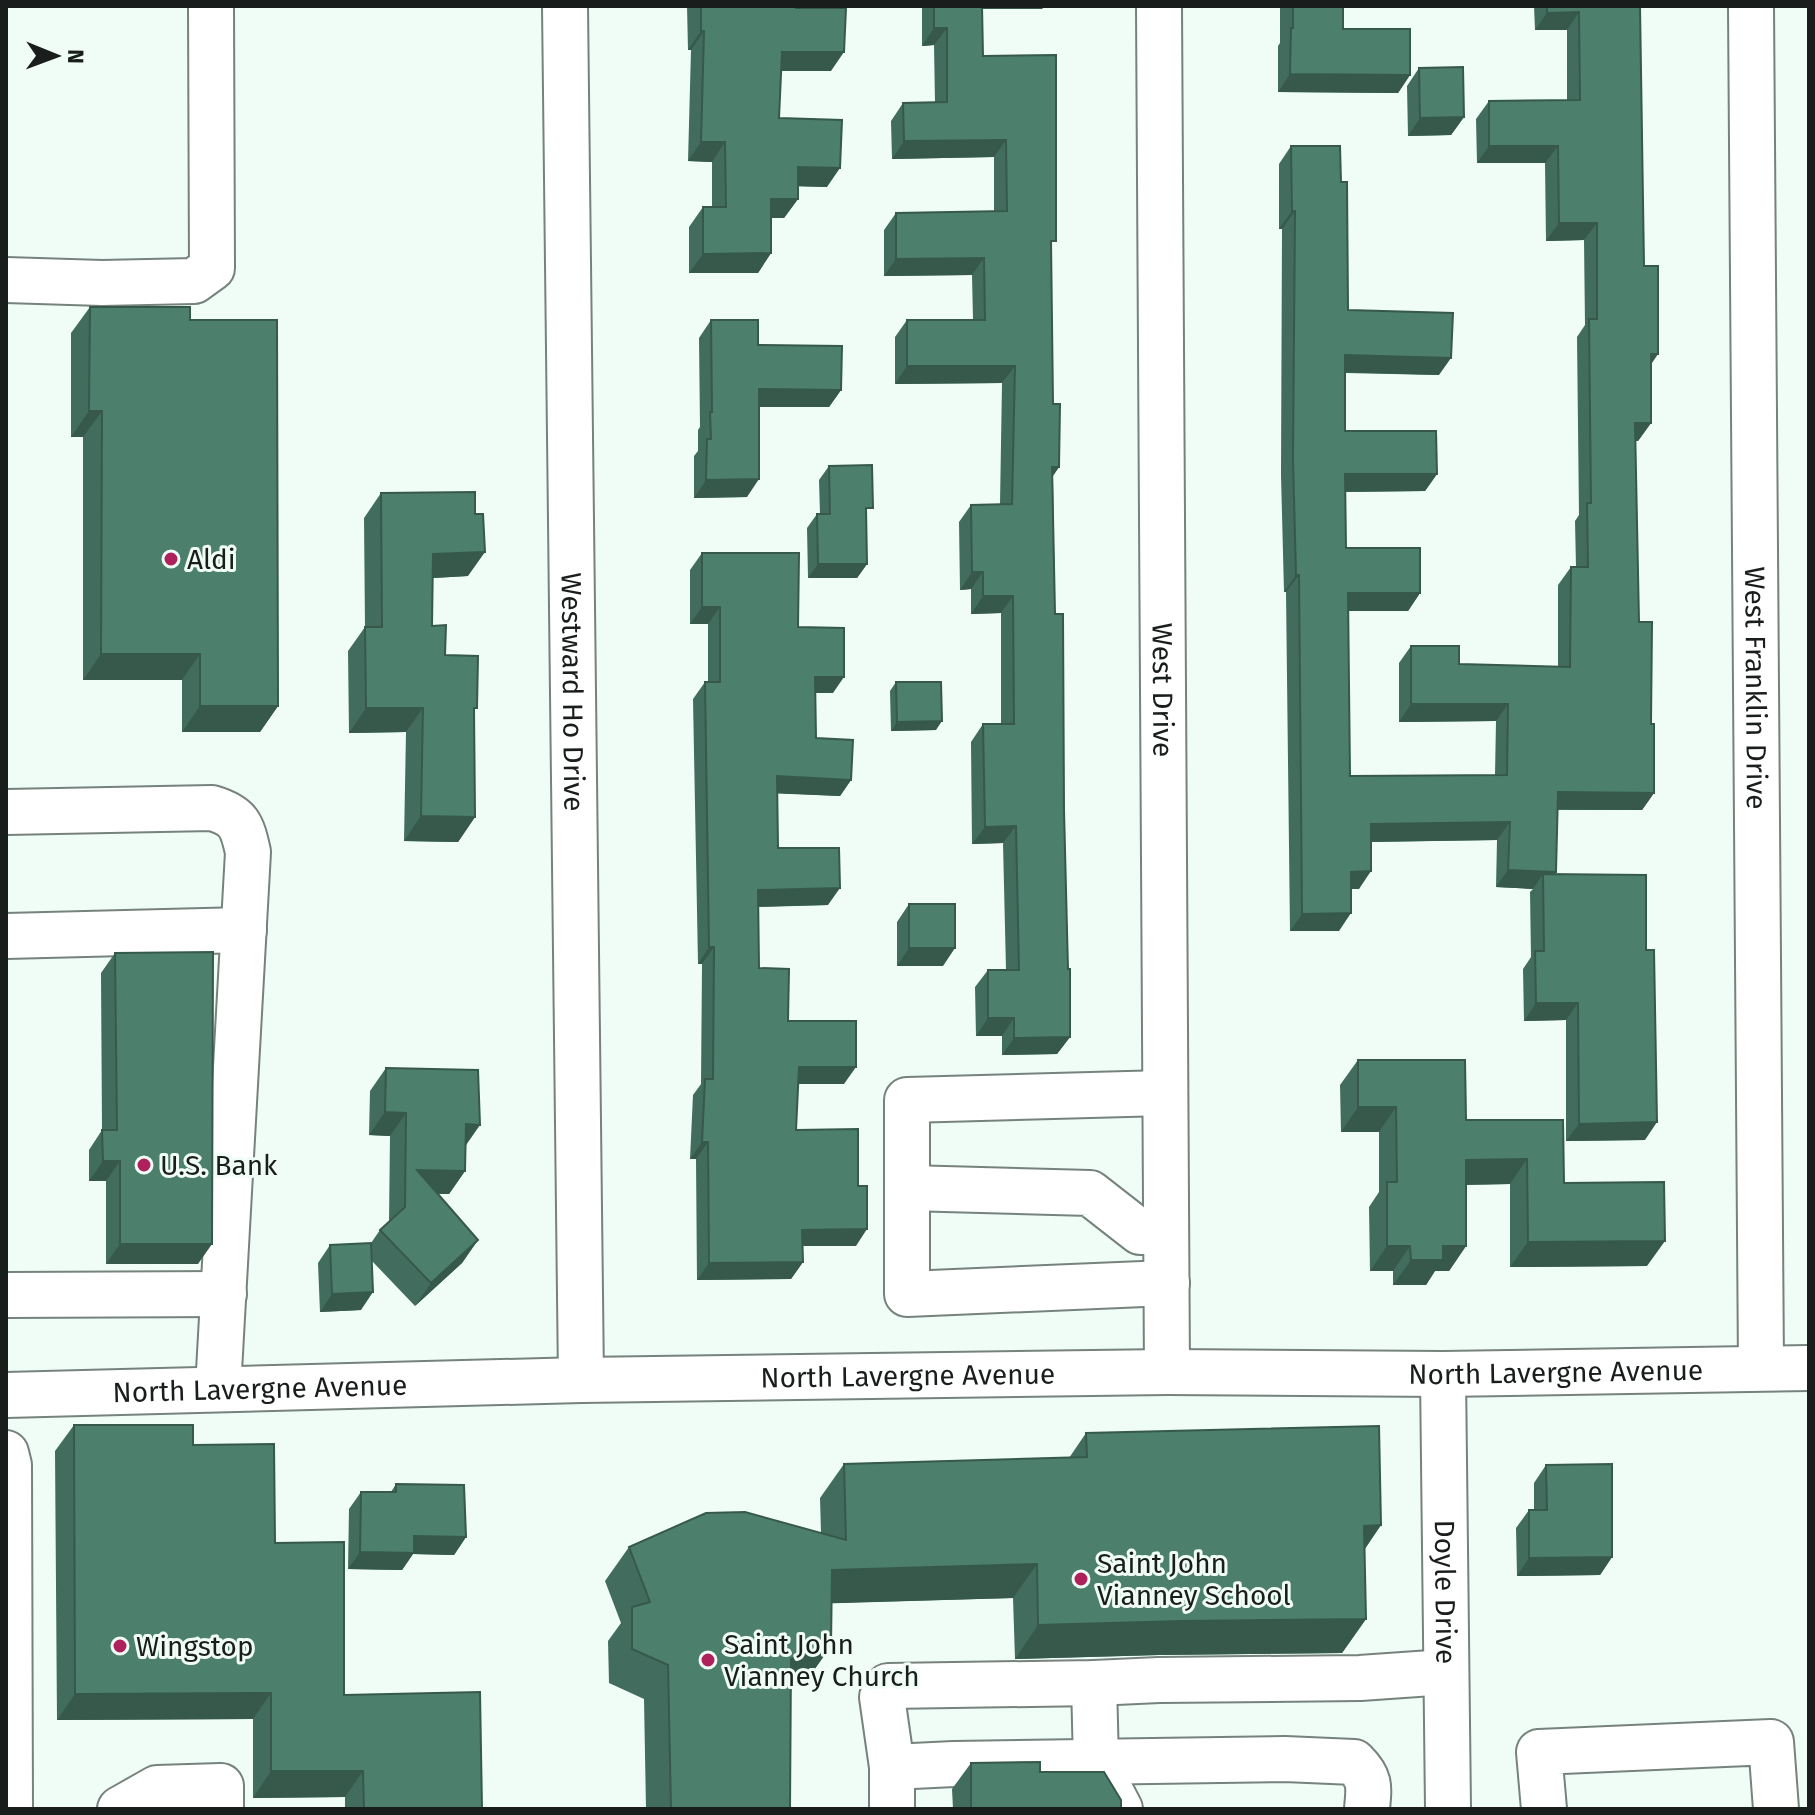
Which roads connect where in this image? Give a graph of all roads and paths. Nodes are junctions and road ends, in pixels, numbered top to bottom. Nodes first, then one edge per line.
1 (211, 6) edge
2 (565, 6) edge
3 (1159, 6) edge
4 (1751, 6) edge
5 (6, 280) edge
6 (6, 812) edge
7 (244, 930) junction
8 (6, 936) edge
9 (1165, 1093) junction
10 (907, 1188) junction
11 (1166, 1232) junction
12 (1167, 1283) junction
13 (224, 1294) junction
14 (6, 1295) edge
15 (1761, 1368) junction
16 (1809, 1368) edge
17 (1167, 1372) junction
18 (1443, 1374) junction
19 (581, 1380) junction
20 (218, 1389) junction
21 (6, 1395) edge
22 (6, 1453) edge
23 (1446, 1672) junction
24 (1094, 1683) junction
25 (1096, 1763) junction
26 (892, 1788) edge
27 (10, 1809) edge
28 (120, 1809) edge
29 (221, 1809) edge
30 (1120, 1809) edge
31 (1367, 1809) edge
32 (1448, 1809) edge
33 (1544, 1809) edge
34 (1776, 1809) edge

1 - 5 street
2 - 19 street, Westward Ho Drive
3 - 9 street, West Drive
4 - 15 street, West Franklin Drive
6 - 7 street
7 - 8 street
7 - 13 street
9 - 10 street
9 - 11 street, West Drive
10 - 11 street
10 - 12 street
11 - 12 street, West Drive
12 - 17 street, West Drive
13 - 14 street
13 - 20 street
15 - 16 street, North Lavergne Avenue
15 - 18 street, North Lavergne Avenue
17 - 18 street, North Lavergne Avenue
17 - 19 street, North Lavergne Avenue
18 - 23 street, Doyle Drive
19 - 20 street, North Lavergne Avenue
20 - 21 street, North Lavergne Avenue
22 - 27 street
23 - 24 street
23 - 32 street, Doyle Drive
24 - 25 street
24 - 26 street
25 - 26 street
25 - 30 street
25 - 31 street
28 - 29 street
33 - 34 street

